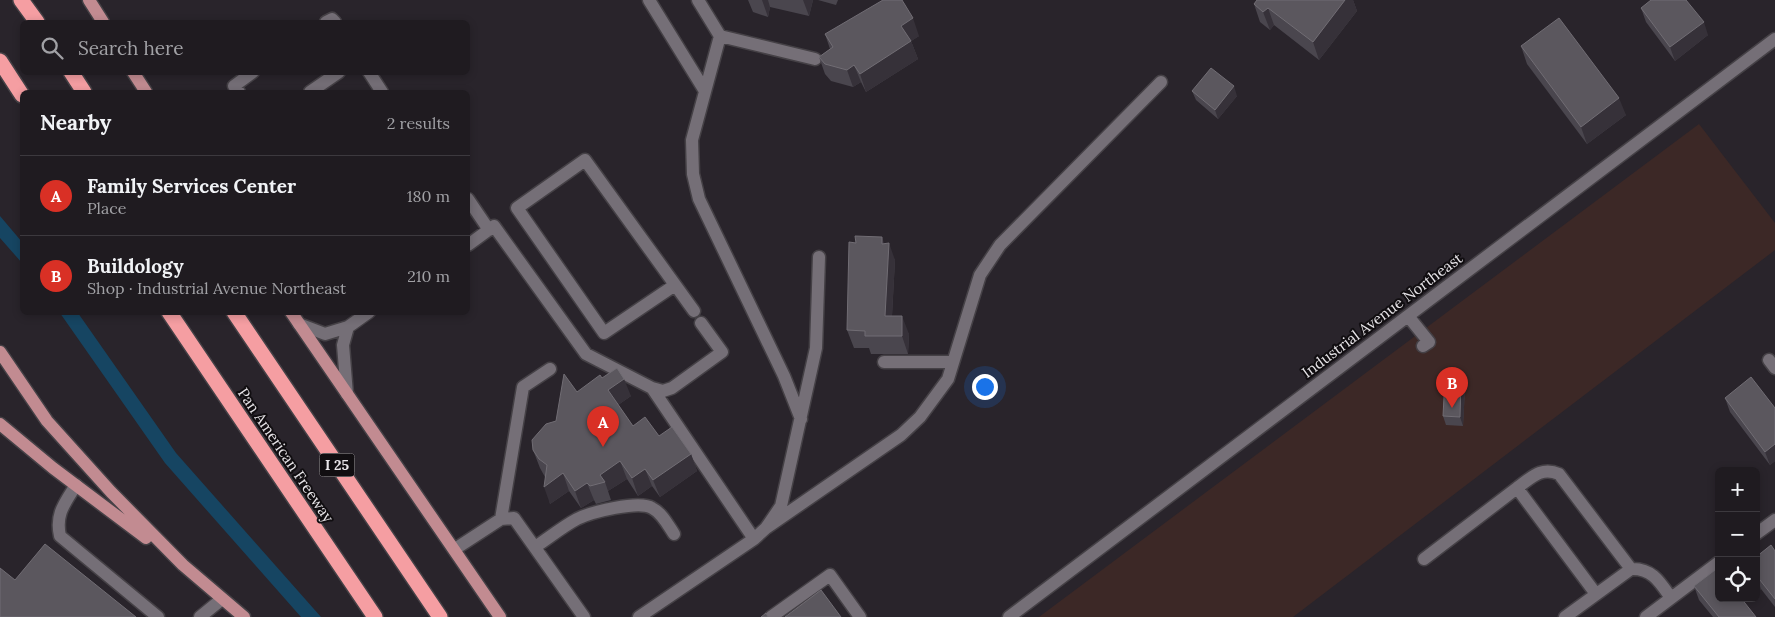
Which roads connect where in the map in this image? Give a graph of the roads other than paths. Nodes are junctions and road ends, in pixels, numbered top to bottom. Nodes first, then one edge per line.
1 (21, 0) edge
2 (89, 0) edge
3 (649, 0) edge
4 (698, 0) edge
5 (35, 20) edge
6 (102, 20) edge
7 (720, 36) junction
8 (1775, 40) edge
9 (815, 59) dead end
10 (0, 62) edge
11 (72, 75) edge
12 (135, 75) edge
13 (249, 75) edge
14 (336, 75) edge
15 (371, 75) edge
16 (1161, 82) dead end
17 (83, 90) edge
18 (145, 90) edge
19 (237, 90) edge
20 (313, 90) edge
21 (381, 90) edge
22 (705, 91) junction
23 (20, 92) edge
24 (470, 203) edge
25 (488, 230) junction
26 (470, 244) edge
27 (818, 256) dead end
28 (675, 285) junction
29 (694, 311) dead end
30 (171, 315) edge
31 (236, 315) edge
32 (293, 315) edge
33 (365, 315) edge
34 (1408, 316) junction
35 (701, 322) dead end
36 (299, 324) junction
37 (348, 327) junction
38 (1423, 346) dead end
39 (0, 352) edge
40 (884, 362) dead end
41 (953, 362) junction
42 (550, 369) dead end
43 (652, 388) junction
44 (347, 394) junction
45 (800, 420) junction
46 (0, 424) edge
47 (76, 485) junction
48 (1517, 488) junction
49 (501, 519) junction
50 (1775, 520) edge
51 (766, 528) junction
52 (1760, 531) edge
53 (674, 534) dead end
54 (754, 539) junction
55 (535, 547) junction
56 (455, 549) junction
57 (1424, 559) dead end
58 (337, 562) junction
59 (183, 565) junction
60 (1715, 565) edge
61 (1631, 569) junction
62 (1596, 594) junction
63 (222, 598) junction
64 (1671, 598) junction
65 (158, 617) edge
66 (200, 617) edge
67 (244, 617) edge
68 (367, 617) edge
69 (375, 617) edge
70 (440, 617) edge
71 (500, 617) edge
72 (584, 617) edge
73 (639, 617) edge
74 (771, 617) edge
75 (860, 617) edge
76 (1009, 617) edge
77 (1566, 617) edge
78 (1646, 617) edge

1 - 5 highway
2 - 6 main road
3 - 22 street
4 - 7 street
7 - 9 street
7 - 22 street
8 - 34 street, Industrial Avenue Northeast
10 - 23 highway
11 - 17 highway
12 - 18 main road
13 - 19 street
14 - 20 street
15 - 21 street
16 - 41 street
22 - 45 street
24 - 25 street
25 - 26 street
25 - 43 street
27 - 45 street
28 - 28 street
28 - 29 street
30 - 58 highway, Pan American Freeway
31 - 70 highway, I 25
32 - 36 main road
33 - 37 street
34 - 38 street
34 - 76 street, Industrial Avenue Northeast
35 - 43 street
36 - 37 street
36 - 44 main road
37 - 44 street
39 - 59 main road
40 - 41 street
41 - 51 street
42 - 49 street
43 - 54 street
44 - 56 main road
45 - 51 street
46 - 47 main road
47 - 59 main road
47 - 65 street
48 - 57 street
48 - 61 street
48 - 62 street
49 - 55 street
49 - 56 street
50 - 52 street
51 - 54 street
53 - 55 street
54 - 73 street
55 - 72 street
56 - 71 main road
58 - 68 highway
58 - 69 highway, Pan American Freeway
59 - 63 main road
60 - 64 street
61 - 62 street
61 - 64 street
62 - 77 street
63 - 66 street
63 - 67 main road
64 - 78 street
74 - 75 street

